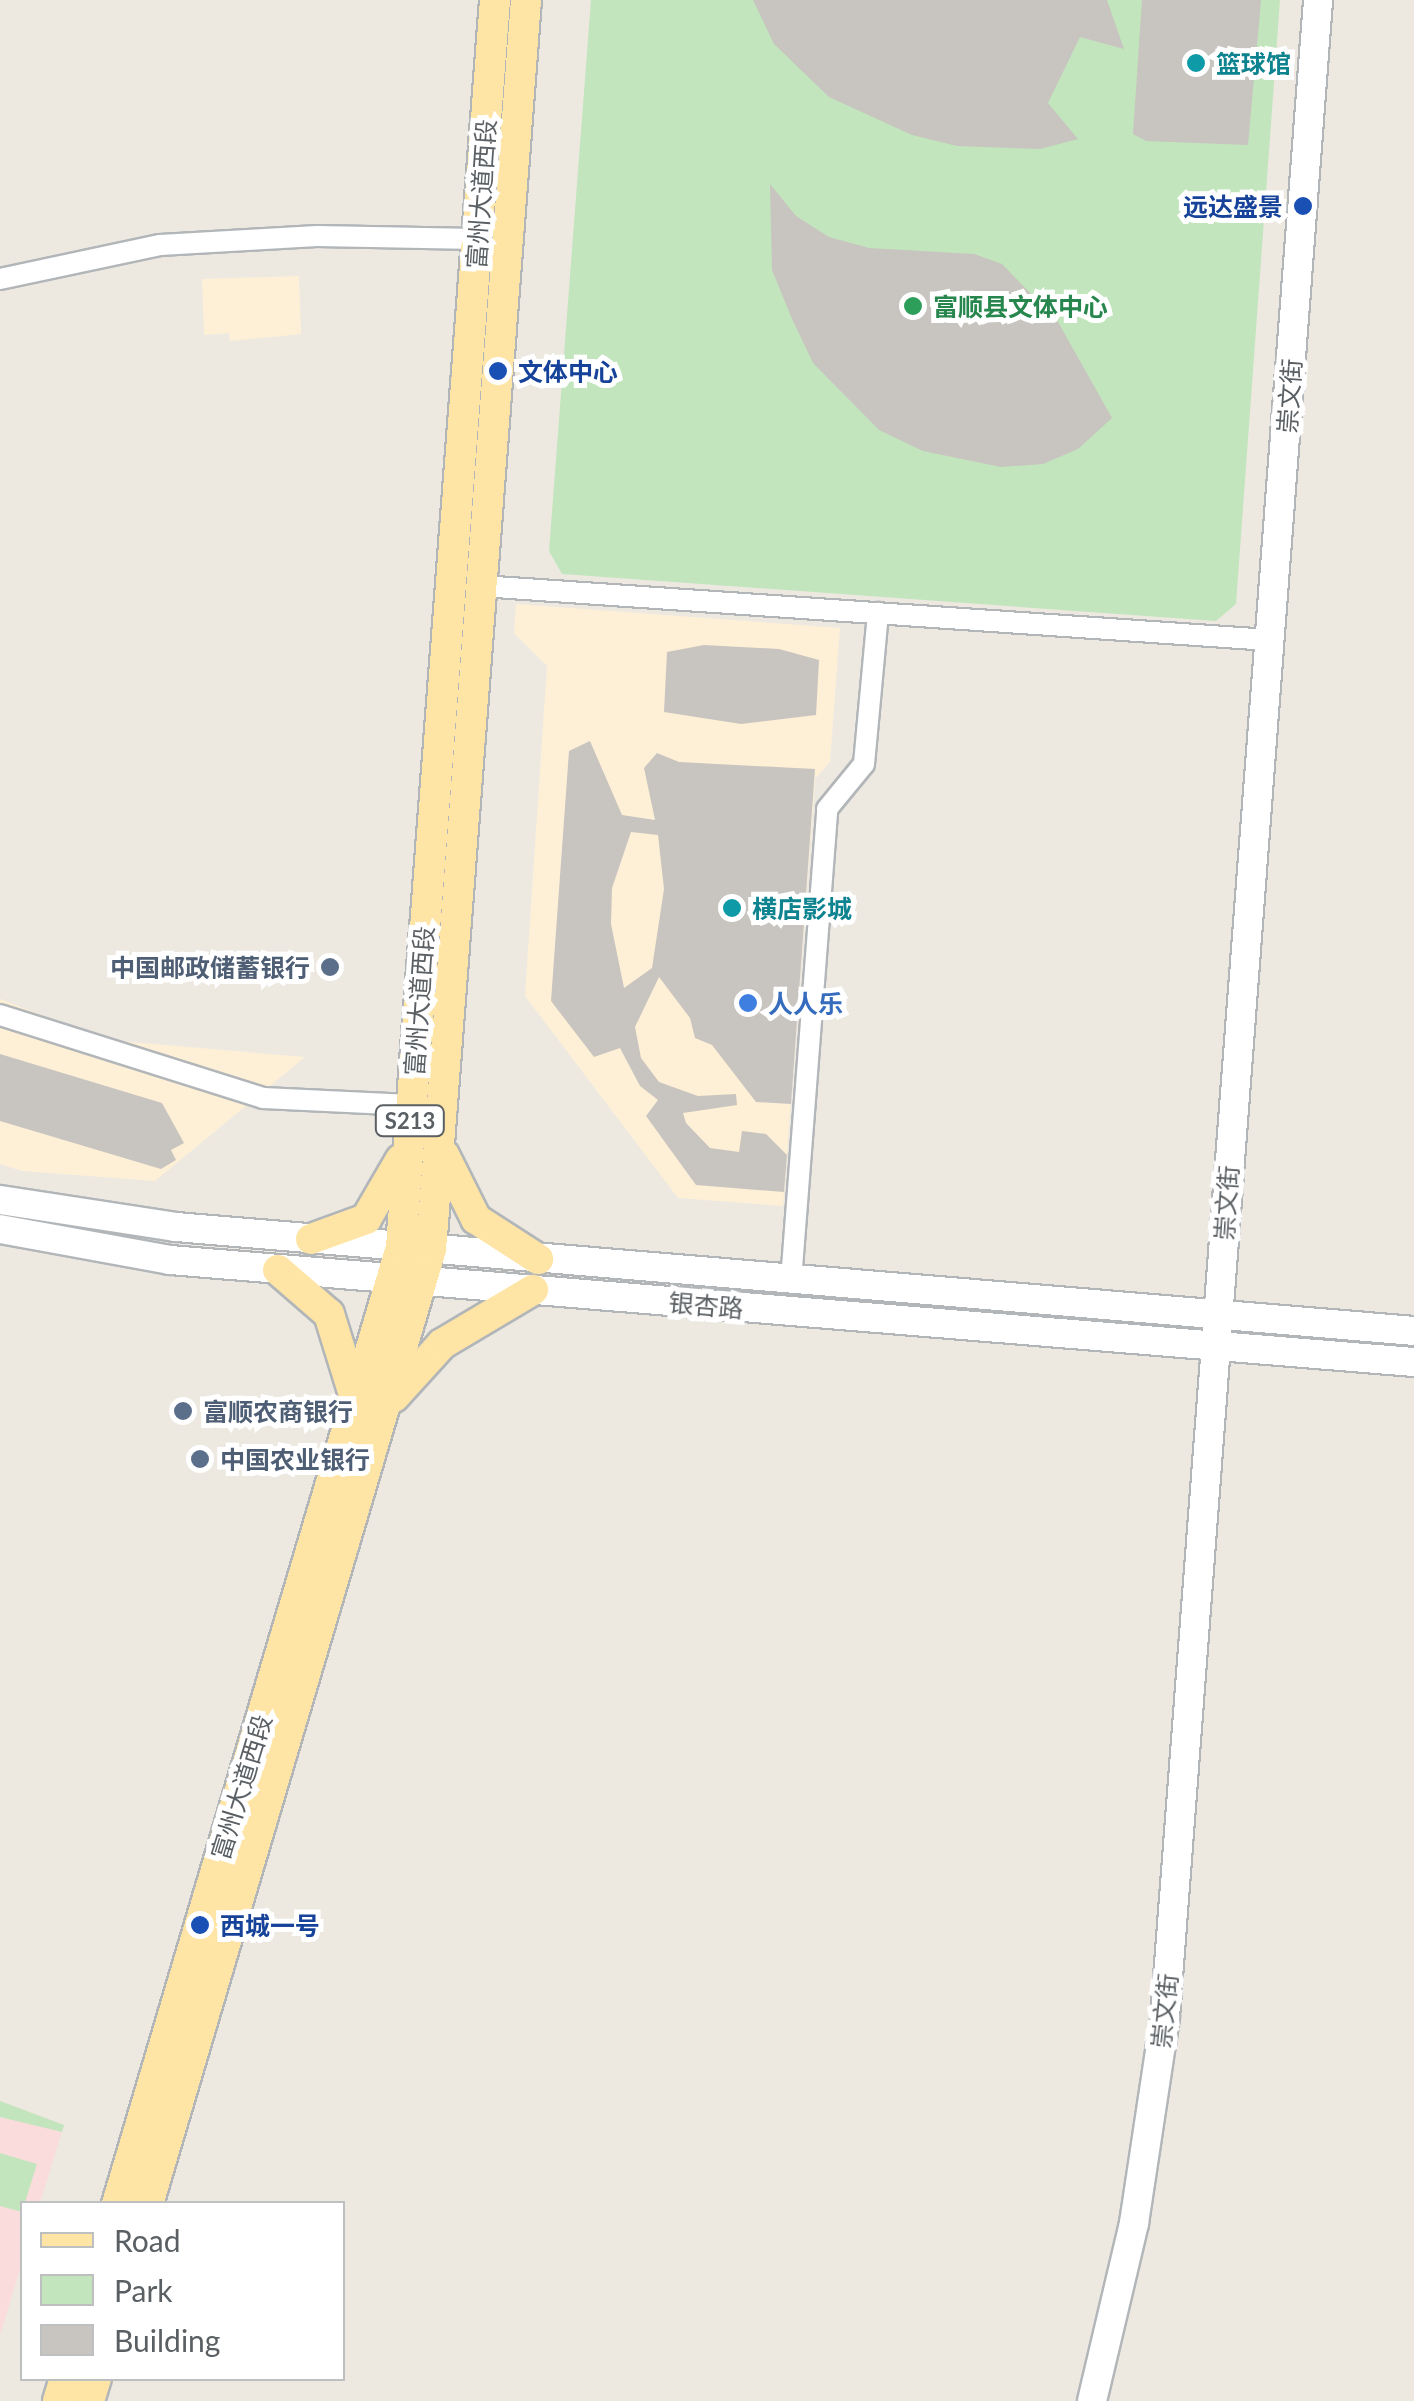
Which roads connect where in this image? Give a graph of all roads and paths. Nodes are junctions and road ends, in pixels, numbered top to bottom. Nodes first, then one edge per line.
1 (496, 0) edge
2 (526, 0) edge
3 (1318, 0) edge
4 (477, 240) junction
5 (0, 279) edge
6 (482, 586) junction
7 (878, 614) junction
8 (1270, 640) junction
9 (0, 1015) edge
10 (411, 1105) junction
11 (440, 1137) junction
12 (409, 1138) junction
13 (0, 1200) edge
14 (0, 1228) edge
15 (311, 1239) junction
16 (416, 1248) junction
17 (538, 1259) junction
18 (278, 1270) junction
19 (392, 1278) junction
20 (423, 1281) junction
21 (791, 1281) junction
22 (533, 1290) junction
23 (1217, 1318) junction
24 (1414, 1331) edge
25 (1215, 1347) junction
26 (1414, 1362) edge
27 (371, 1404) junction
28 (118, 2201) edge
29 (149, 2201) edge
30 (1092, 2401) edge

1 - 4 main road, 富州大道西段 / S213
2 - 6 main road, 富州大道西段 / S213
3 - 8 main road, 崇文街
4 - 5 street
4 - 10 main road, 富州大道西段 / S213
6 - 7 street
6 - 11 main road, 富州大道西段 / S213
7 - 8 street
7 - 21 street
8 - 23 main road, 崇文街
9 - 10 street
10 - 12 main road, 富州大道西段 / S213
11 - 16 main road, 富州大道西段 / S213
11 - 17 main road
12 - 15 main road
12 - 16 main road, 富州大道西段 / S213
13 - 15 main road, 银杏路
14 - 18 main road, 银杏路
15 - 16 main road, 银杏路
16 - 17 main road, 银杏路
16 - 19 main road, 富州大道西段 / S213
16 - 20 main road, 富州大道西段 / S213
17 - 21 main road, 银杏路
18 - 19 main road, 银杏路
18 - 27 main road
19 - 20 main road, 银杏路
19 - 27 main road, 富州大道西段 / S213
20 - 22 main road, 银杏路
20 - 27 main road, 富州大道西段 / S213
21 - 23 main road, 银杏路
22 - 25 main road, 银杏路
22 - 27 main road
23 - 24 main road, 银杏路
23 - 25 main road, 崇文街
25 - 26 main road, 银杏路
25 - 30 main road, 崇文街
27 - 28 main road, 富州大道西段 / S213
27 - 29 main road, 富州大道西段 / S213

